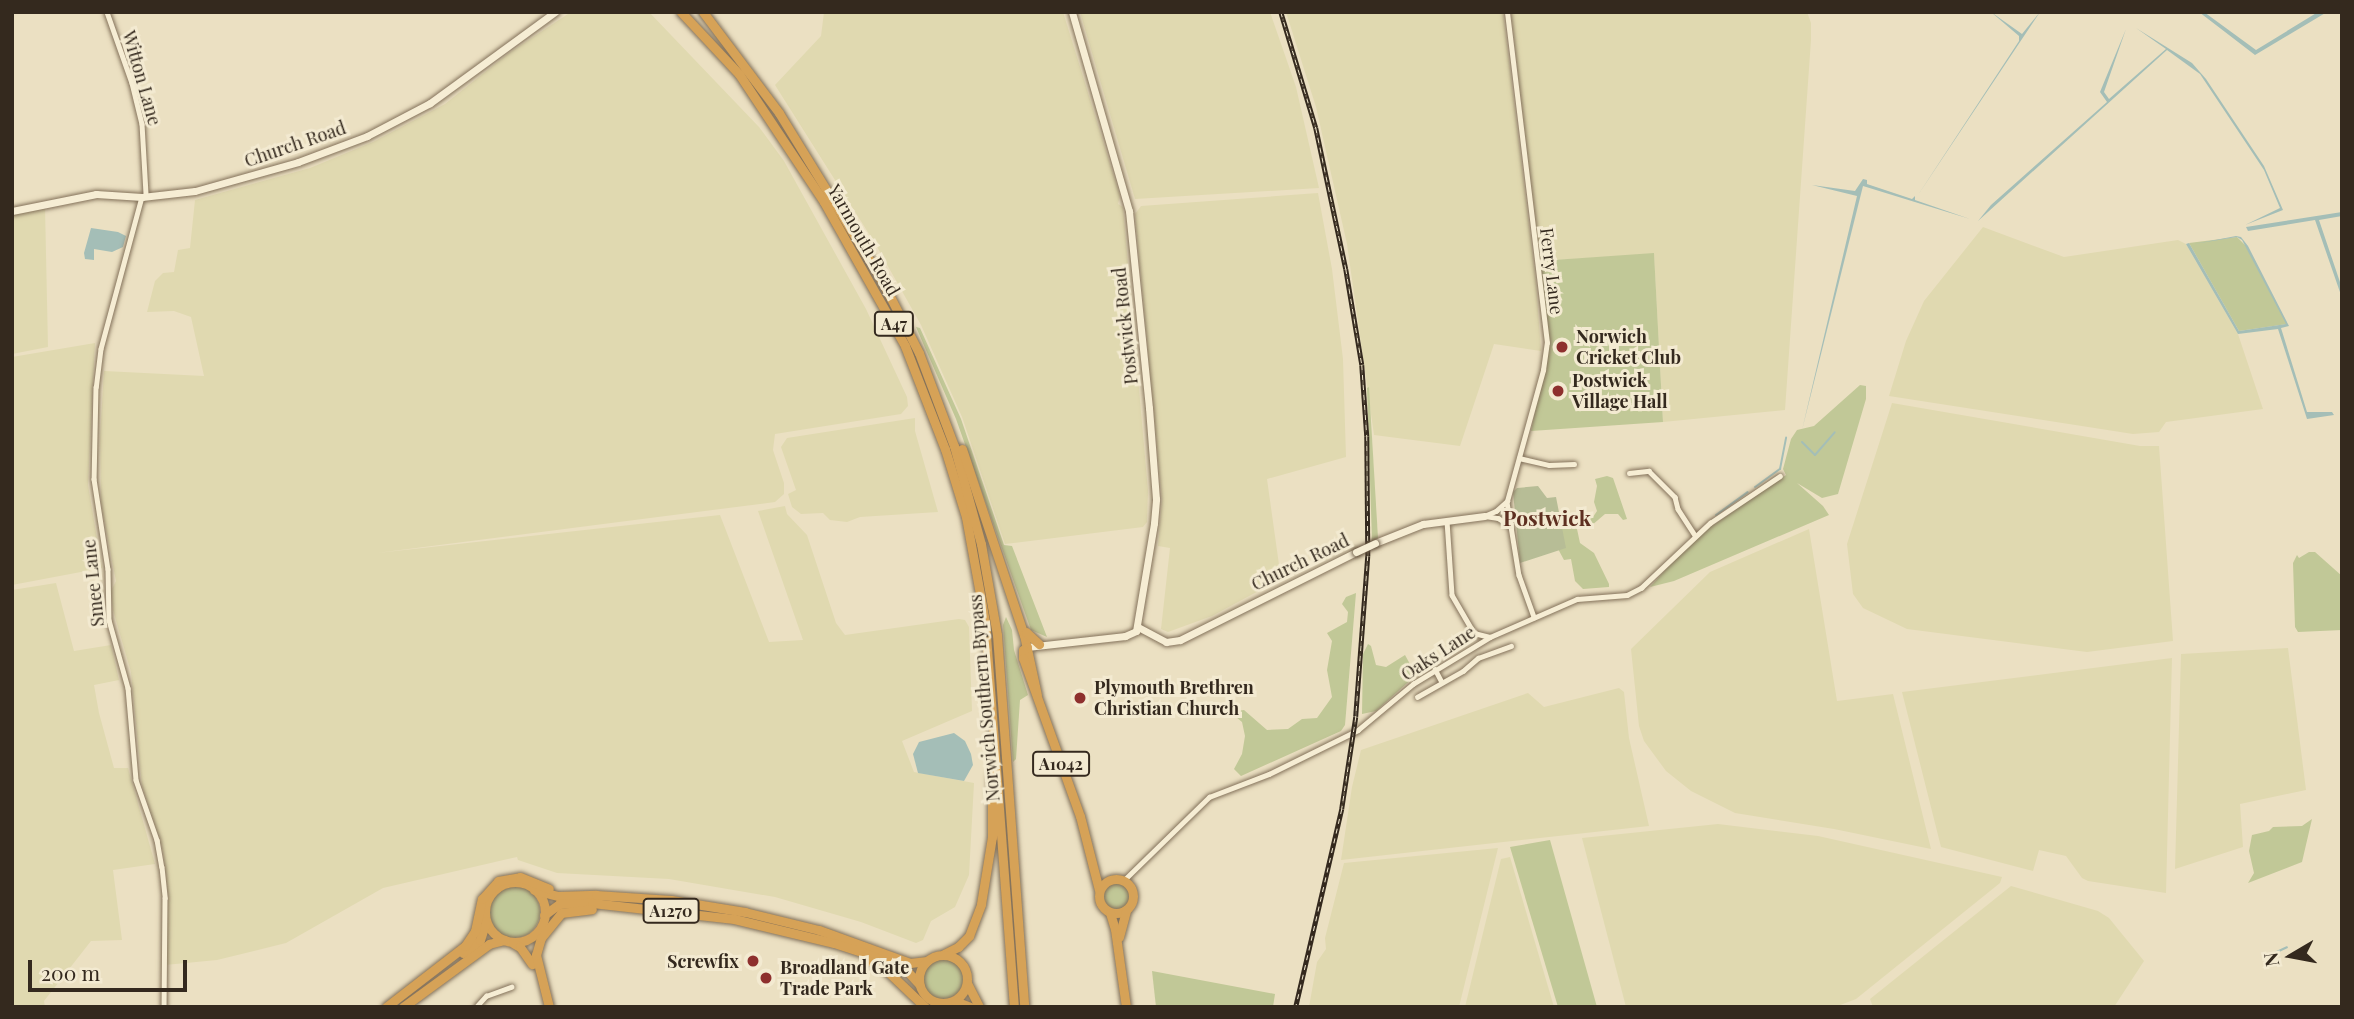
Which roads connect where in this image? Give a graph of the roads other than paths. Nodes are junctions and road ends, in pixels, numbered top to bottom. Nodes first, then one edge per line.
1 (107, 12) edge
2 (555, 12) edge
3 (681, 12) edge
4 (703, 12) edge
5 (1072, 12) edge
6 (1507, 12) edge
7 (144, 196) junction
8 (12, 211) edge
9 (935, 393) junction
10 (1519, 458) junction
11 (1574, 464) dead end
12 (1629, 473) dead end
13 (1780, 476) dead end
14 (1507, 501) junction
15 (1484, 516) junction
16 (1447, 521) junction
17 (1510, 526) junction
18 (1695, 536) junction
19 (1016, 612) junction
20 (1534, 617) junction
21 (1138, 627) junction
22 (1474, 633) junction
23 (1490, 637) junction
24 (1042, 644) junction
25 (1476, 644) junction
26 (1511, 646) dead end
27 (1027, 647) junction
28 (1031, 660) junction
29 (1435, 669) junction
30 (991, 680) junction
31 (1442, 682) junction
32 (1037, 695) junction
33 (1417, 697) dead end
34 (1084, 828) junction
35 (1112, 879) junction
36 (1124, 880) junction
37 (534, 890) junction
38 (1099, 890) junction
39 (596, 895) junction
40 (639, 908) junction
41 (1126, 911) junction
42 (1110, 913) junction
43 (544, 915) junction
44 (486, 920) junction
45 (535, 934) junction
46 (800, 934) junction
47 (508, 941) junction
48 (1118, 946) junction
49 (944, 954) junction
50 (927, 961) junction
51 (532, 964) junction
52 (967, 983) junction
53 (919, 984) junction
54 (511, 987) dead end
55 (956, 1001) junction
56 (942, 1005) edge
57 (164, 1007) edge
58 (387, 1007) edge
59 (403, 1007) edge
60 (476, 1007) edge
61 (547, 1007) edge
62 (925, 1007) edge
63 (971, 1007) edge
64 (979, 1007) edge
65 (1014, 1007) edge
66 (1024, 1007) edge
67 (1126, 1007) edge

1 - 7 street, Witton Lane
2 - 7 street, Church Road
3 - 30 highway, Yarmouth Road / A47
4 - 9 highway, Yarmouth Road / A47
5 - 21 street, Postwick Road
6 - 10 street, Ferry Lane
7 - 8 street, Church Road
7 - 57 street, Smee Lane
9 - 19 highway, A47
9 - 66 highway, Norwich Southern Bypass / A47
10 - 11 street
10 - 14 street, Ferry Lane
12 - 18 street
13 - 18 street, Oaks Lane
14 - 15 street
14 - 17 street
15 - 16 street, Church Road
15 - 17 street
16 - 21 street, Church Road, bridge
16 - 22 street
17 - 20 street
18 - 20 street, Oaks Lane
19 - 24 highway, A47
19 - 27 highway, A47
20 - 23 street, Oaks Lane
21 - 24 street
22 - 23 street
22 - 25 street
23 - 25 street, Oaks Lane
24 - 27 street
24 - 28 street
25 - 29 street, Oaks Lane
26 - 31 street
27 - 28 highway, A1042
27 - 32 highway, A1042
28 - 32 highway, A1042
29 - 31 street
29 - 36 street, Oaks Lane
30 - 49 highway, A47
30 - 65 highway, Norwich Southern Bypass / A47
31 - 33 street
32 - 34 highway, A1042
34 - 35 highway, A1042
34 - 38 highway, A1042
35 - 36 highway
35 - 38 highway
36 - 41 highway
37 - 39 highway, A1270
37 - 43 highway
37 - 44 highway
38 - 42 highway
39 - 50 highway, A1270
39 - 58 highway
40 - 43 highway, A1270
40 - 46 highway, A1270
40 - 61 highway
41 - 42 highway
41 - 48 highway
42 - 48 highway
43 - 45 highway
44 - 47 highway
44 - 58 highway
45 - 47 highway
45 - 51 highway
46 - 53 highway, A1270
46 - 62 highway
47 - 51 highway
47 - 59 highway
48 - 67 highway
49 - 50 highway
49 - 52 highway
50 - 53 highway
51 - 61 highway
52 - 55 highway
52 - 64 highway
53 - 56 highway
54 - 60 street
55 - 56 highway
55 - 63 highway

